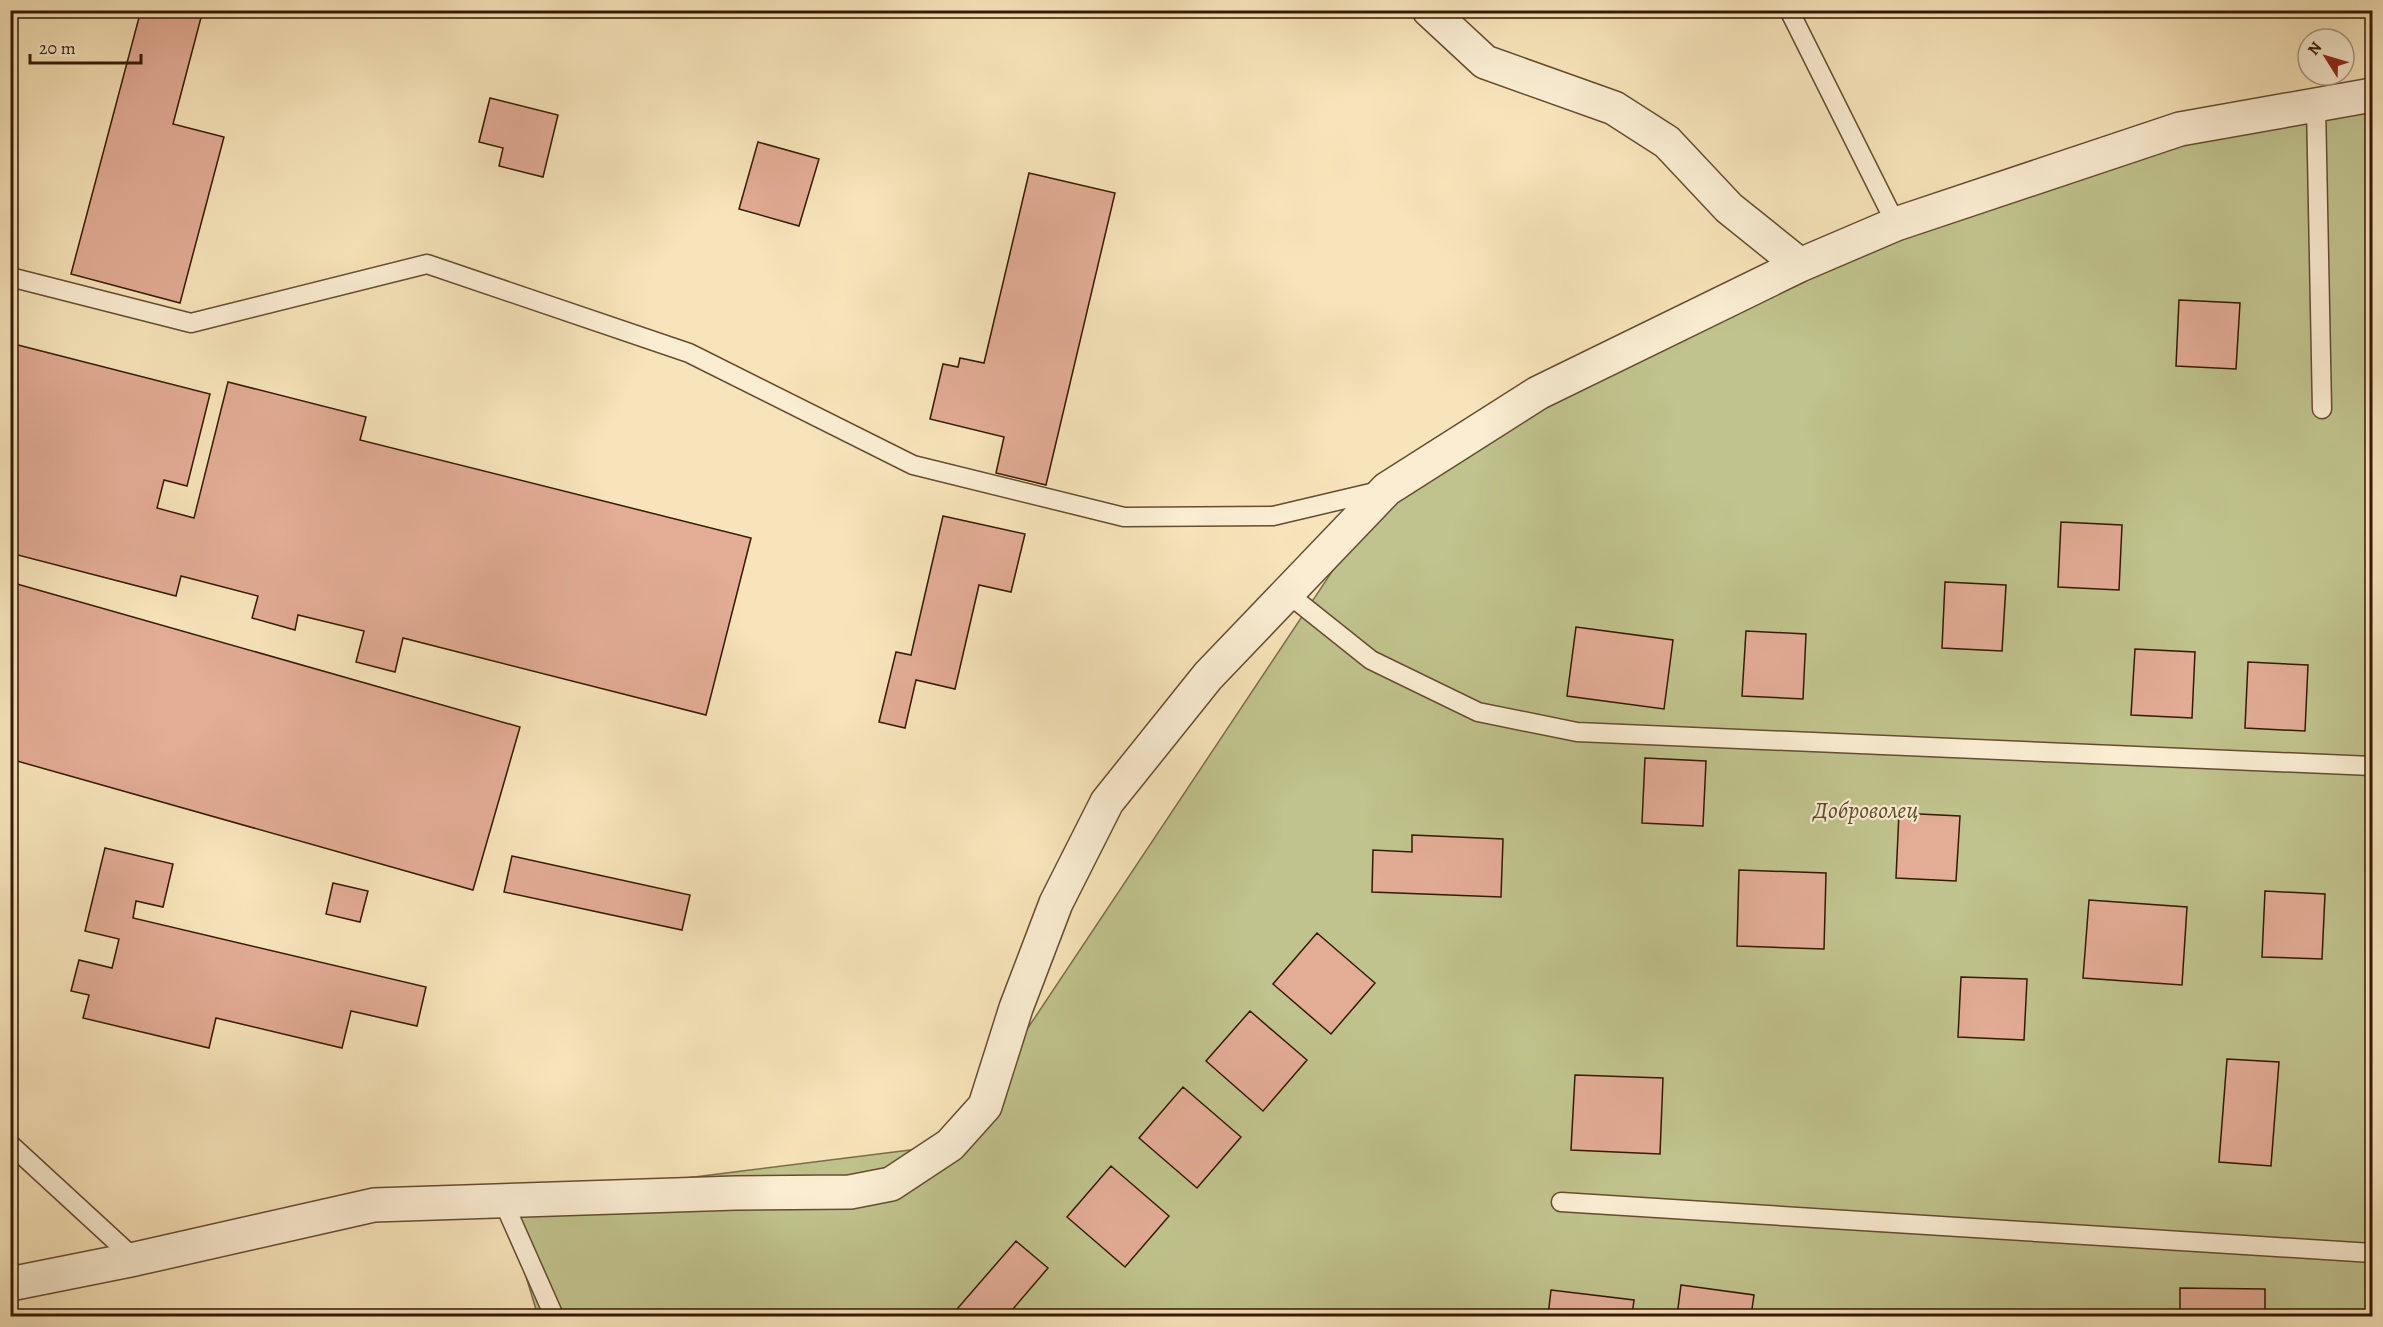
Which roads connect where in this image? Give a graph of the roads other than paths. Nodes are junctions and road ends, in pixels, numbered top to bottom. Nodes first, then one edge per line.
1 (1429, 10) edge
2 (1789, 10) edge
3 (2373, 95) edge
4 (2316, 105) junction
5 (1896, 224) junction
6 (1800, 265) junction
7 (10, 277) edge
8 (2322, 409) dead end
9 (1387, 489) junction
10 (1287, 593) junction
11 (2373, 766) edge
12 (10, 1144) edge
13 (503, 1201) junction
14 (1561, 1202) dead end
15 (2373, 1253) edge
16 (135, 1259) junction
17 (10, 1284) edge
18 (554, 1317) edge

1 - 6 street
2 - 5 lane
3 - 4 street
4 - 5 street
4 - 8 lane
5 - 6 street
6 - 9 street
7 - 9 lane
9 - 10 street
10 - 11 lane
10 - 13 street
12 - 16 lane
13 - 16 street
13 - 18 lane
14 - 15 lane
16 - 17 street

